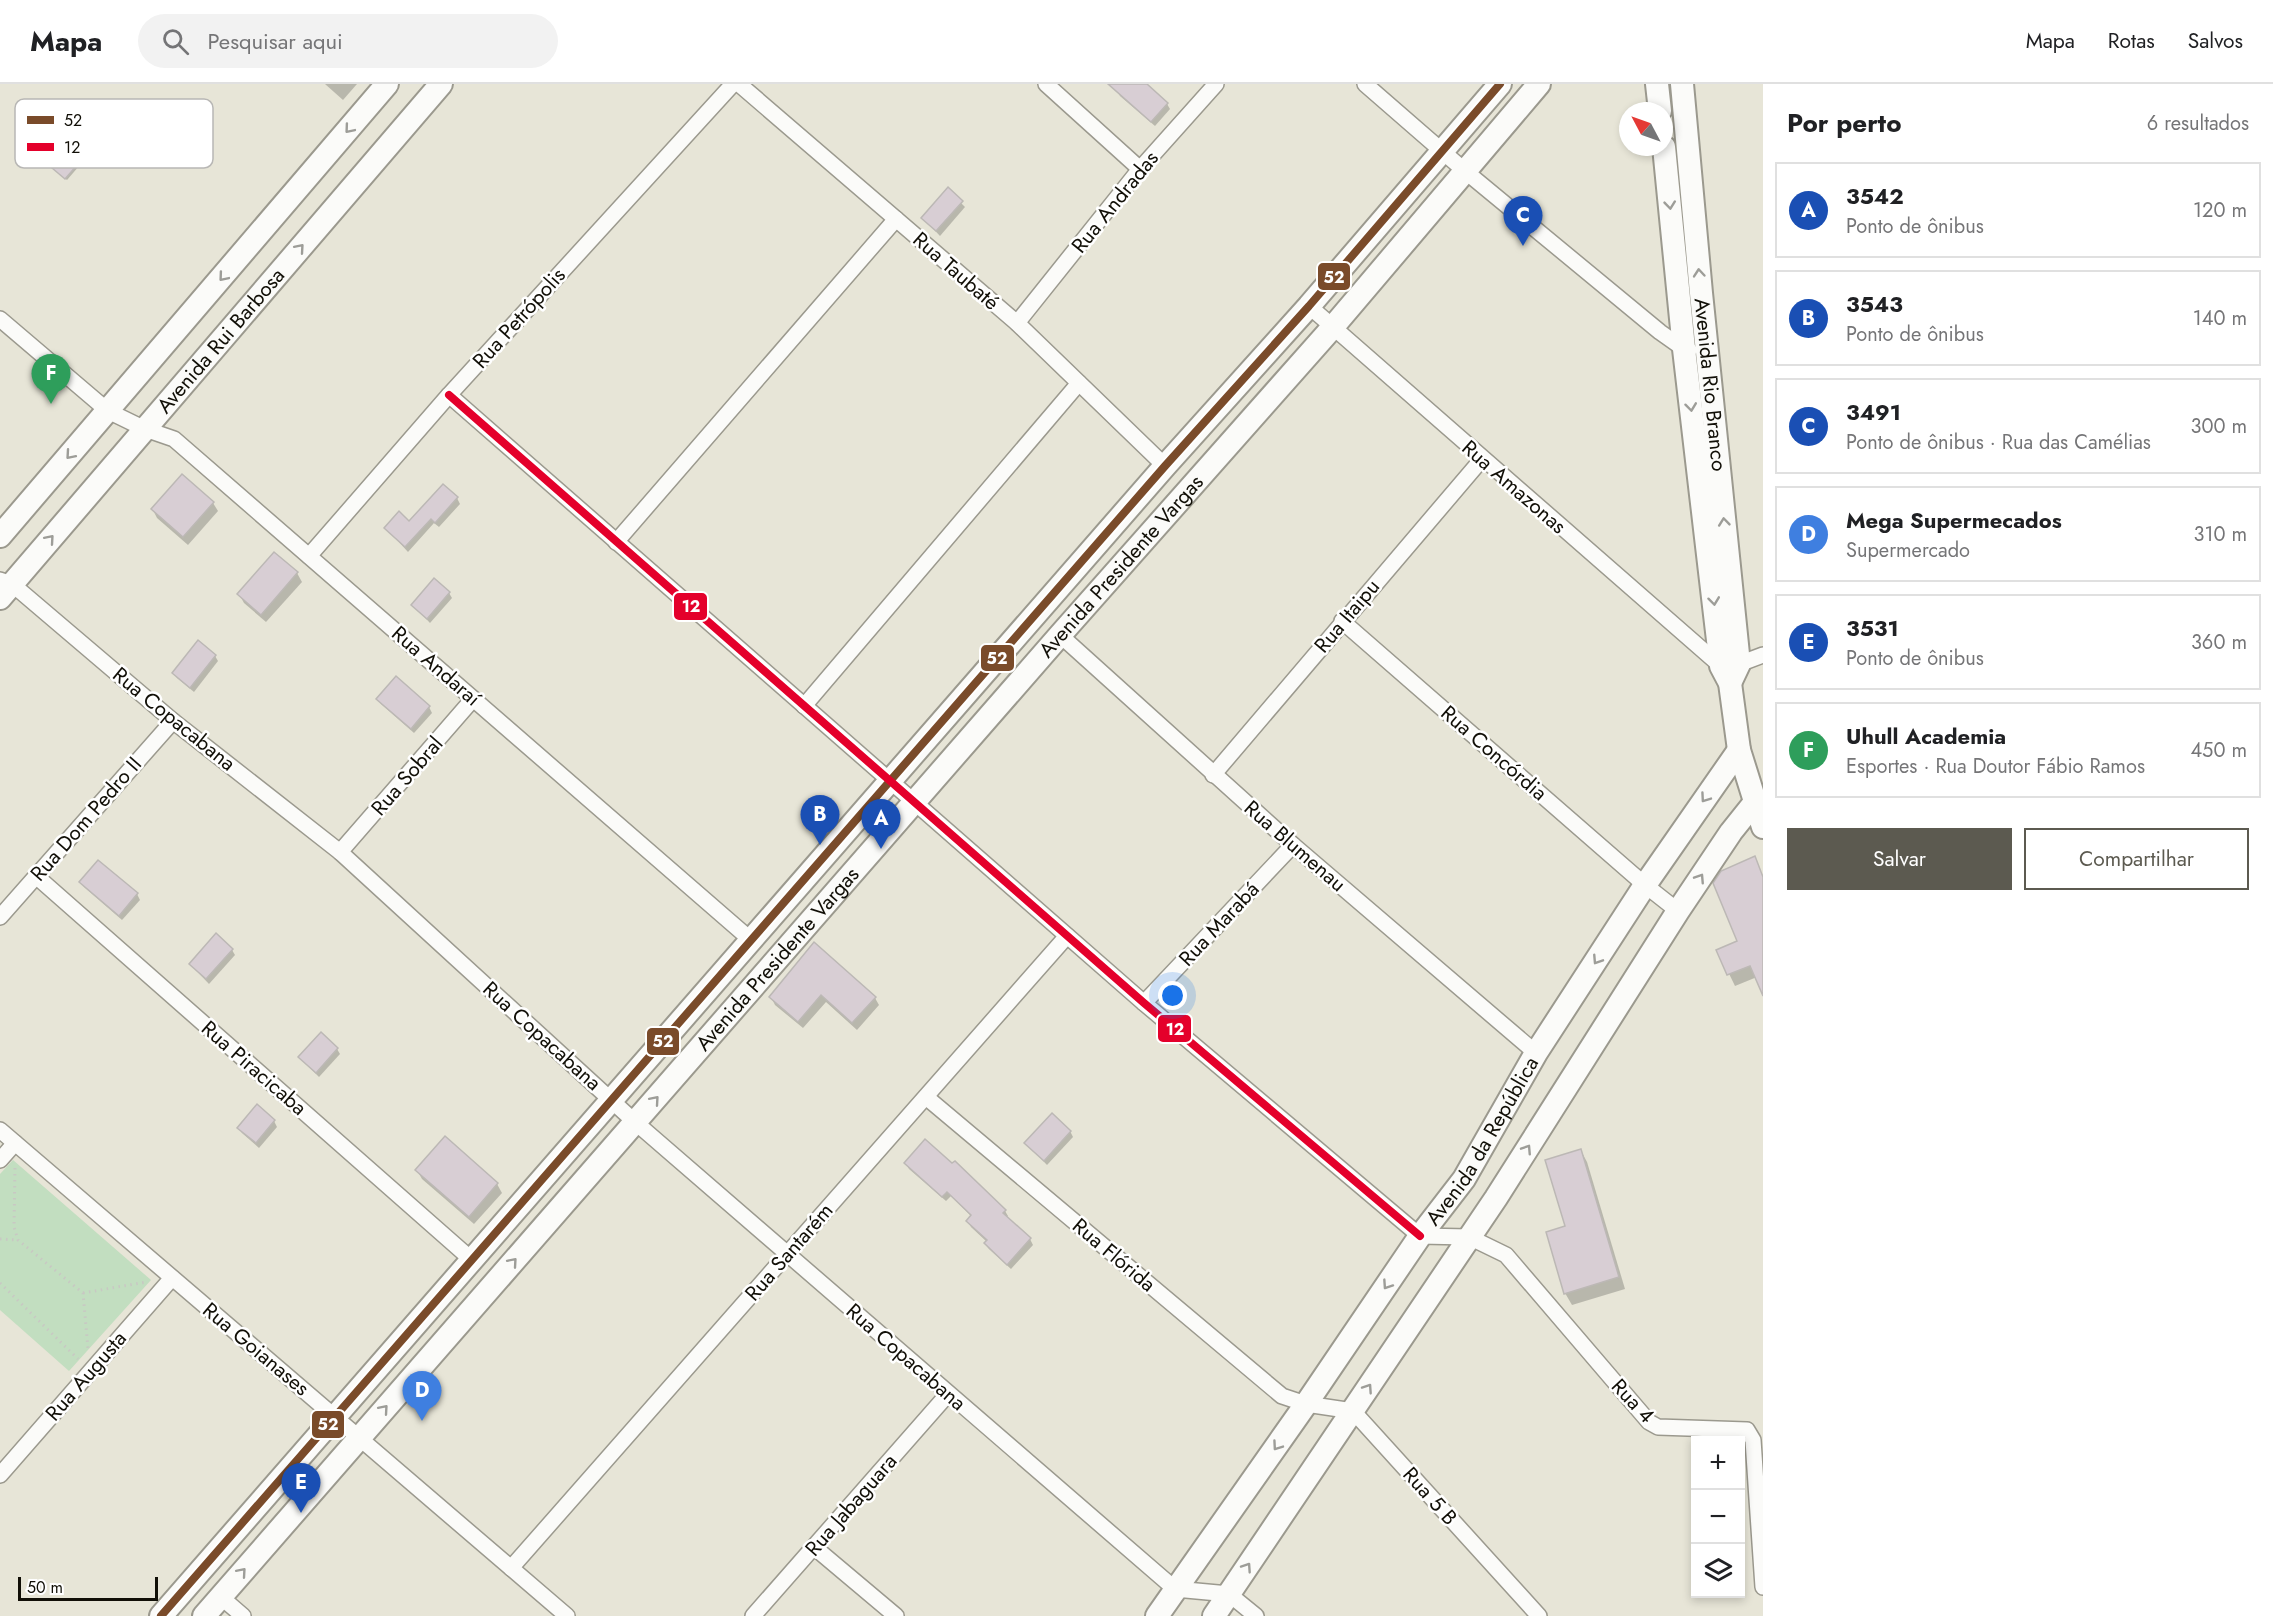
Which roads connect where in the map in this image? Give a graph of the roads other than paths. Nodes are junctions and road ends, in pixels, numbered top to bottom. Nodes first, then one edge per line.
1 (387, 84) edge
2 (441, 84) edge
3 (733, 84) edge
4 (739, 84) edge
5 (1046, 84) edge
6 (1216, 84) edge
7 (1365, 84) edge
8 (1500, 84) edge
9 (1539, 84) edge
10 (1657, 84) edge
11 (1682, 84) edge
12 (1659, 102) edge
13 (1441, 150) junction
14 (1665, 156) edge
15 (1140, 169) junction
16 (1465, 171) junction
17 (896, 219) junction
18 (1309, 306) junction
19 (0, 319) edge
20 (1017, 323) junction
21 (1332, 328) junction
22 (1684, 349) junction
23 (1707, 352) junction
24 (1078, 382) junction
25 (449, 395) junction
26 (108, 411) junction
27 (145, 429) junction
28 (1482, 459) junction
29 (1165, 466) junction
30 (0, 536) edge
31 (616, 542) junction
32 (309, 556) junction
33 (4, 587) edge
34 (1342, 621) junction
35 (1060, 635) junction
36 (1763, 655) edge
37 (1730, 671) junction
38 (473, 699) junction
39 (804, 706) junction
40 (173, 721) junction
41 (1739, 750) junction
42 (1213, 775) junction
43 (890, 781) junction
44 (914, 802) junction
45 (1755, 802) junction
46 (1763, 826) edge
47 (1293, 845) junction
48 (340, 852) junction
49 (36, 876) junction
50 (1645, 885) junction
51 (1678, 911) junction
52 (0, 917) edge
53 (1067, 936) junction
54 (752, 940) junction
55 (1144, 1003) junction
56 (1536, 1053) junction
57 (926, 1097) junction
58 (612, 1100) junction
59 (635, 1122) junction
60 (0, 1130) edge
61 (15, 1143) junction
62 (0, 1160) edge
63 (1420, 1236) junction
64 (1469, 1237) junction
65 (788, 1254) junction
66 (472, 1260) junction
67 (172, 1278) junction
68 (948, 1394) junction
69 (1306, 1404) junction
70 (1353, 1411) junction
71 (335, 1417) junction
72 (359, 1438) junction
73 (0, 1475) edge
74 (814, 1547) junction
75 (511, 1568) junction
76 (1763, 1587) edge
77 (1174, 1589) junction
78 (1229, 1594) junction
79 (221, 1597) junction
80 (161, 1616) edge
81 (204, 1616) edge
82 (243, 1616) edge
83 (567, 1616) edge
84 (753, 1616) edge
85 (896, 1616) edge
86 (1157, 1616) edge
87 (1214, 1616) edge
88 (1256, 1616) edge
89 (1539, 1616) edge

1 -> 26 street, Avenida Rui Barbosa
27 -> 2 street, Avenida Rui Barbosa
3 - 25 street, Rua Petrópolis
4 - 17 street, Rua Taubaté
5 - 15 street
6 - 15 street, Rua Andradas
7 - 13 street
8 - 13 street, Avenida Presidente Vargas
9 - 16 street, Avenida Presidente Vargas
10 - 12 street
23 -> 11 street, Avenida Rio Branco
13 - 16 street
13 - 18 street, Avenida Presidente Vargas
14 -> 22 street, Avenida Rio Branco
15 - 20 street, Rua Andradas
16 - 21 street, Avenida Presidente Vargas
16 - 22 street
17 - 20 street, Rua Taubaté
17 - 31 street
18 - 21 street, Rua Amazonas
18 - 29 street, Avenida Presidente Vargas
19 - 26 street, Rua Andaraí
20 - 24 street, Rua Taubaté
21 - 28 street, Rua Amazonas
21 - 35 street, Avenida Presidente Vargas
22 - 23 street
22 -> 37 street, Avenida Rio Branco
37 -> 23 street, Avenida Rio Branco
24 - 29 street, Rua Taubaté
24 - 39 street
25 - 31 street
25 - 32 street, Rua Petrópolis
26 - 27 street, Rua Andaraí
26 -> 30 street, Avenida Rui Barbosa
27 - 32 street, Rua Andaraí
33 -> 27 street, Avenida Rui Barbosa
28 - 34 street, Rua Itaipu
28 - 37 street, Rua Amazonas
29 - 43 street, Avenida Presidente Vargas
31 - 39 street
32 - 38 street, Rua Andaraí
33 - 40 street, Rua Copacabana
34 - 42 street, Rua Itaipu
34 - 50 street, Rua Concórdia
35 - 42 street, Rua Blumenau
35 - 44 street, Avenida Presidente Vargas
36 - 37 street
37 - 41 street, Avenida Rio Branco
38 - 48 street, Rua Sobral
38 - 54 street, Rua Andaraí
39 - 43 street
40 - 48 street, Rua Copacabana
40 - 49 street, Rua Dom Pedro II
41 - 45 street, Avenida Rio Branco
41 -> 50 street, Avenida da República
42 - 47 street, Rua Blumenau
43 - 44 street
43 - 54 street, Avenida Presidente Vargas
44 - 53 street
59 -> 44 street, Avenida Presidente Vargas
45 - 46 street, Avenida Rio Branco
51 -> 45 street, Avenida da República
47 - 55 street, Rua Marabá
47 - 56 street, Rua Blumenau
48 - 58 street, Rua Copacabana
49 - 52 street, Rua Dom Pedro II
49 - 66 street, Rua Piracicaba
50 - 51 street, Rua Concórdia
50 -> 56 street, Avenida da República
64 -> 51 street, Avenida da República
53 - 55 street
53 - 57 street, Rua Santarém
54 - 58 street, Avenida Presidente Vargas
55 - 63 street
56 - 63 street, Avenida da República
57 - 65 street, Rua Santarém
57 - 69 street, Rua Flórida
58 - 59 street, Rua Copacabana
58 - 66 street, Avenida Presidente Vargas
59 - 65 street, Rua Copacabana
72 -> 59 street, Avenida Presidente Vargas
60 - 61 street, Rua Goianases
61 - 62 street
61 - 67 street, Rua Goianases
63 - 64 street, Rua 4
63 -> 69 street, Avenida da República
70 -> 64 street, Avenida da República
64 - 76 street, Rua 4
65 - 68 street, Rua Copacabana
65 - 75 street, Rua Santarém
66 - 71 street, Avenida Presidente Vargas
67 - 71 street, Rua Goianases
67 - 73 street, Rua Augusta
68 - 74 street, Rua Jabaguara
68 - 77 street, Rua Copacabana
69 - 70 street
69 -> 77 street, Avenida da República
78 -> 70 street, Avenida da República
70 - 89 street, Rua 5 B
71 - 72 street, Rua Goianases
71 - 80 street, Avenida Presidente Vargas
72 - 75 street, Rua Goianases
79 -> 72 street, Avenida Presidente Vargas
74 - 84 street, Rua Jabaguara
74 - 85 street
75 - 83 street, Rua Goianases
77 - 78 street
77 - 86 street, Avenida da República
78 - 87 street, Avenida da República
78 - 88 street
79 - 81 street, Avenida Presidente Vargas
79 - 82 street

